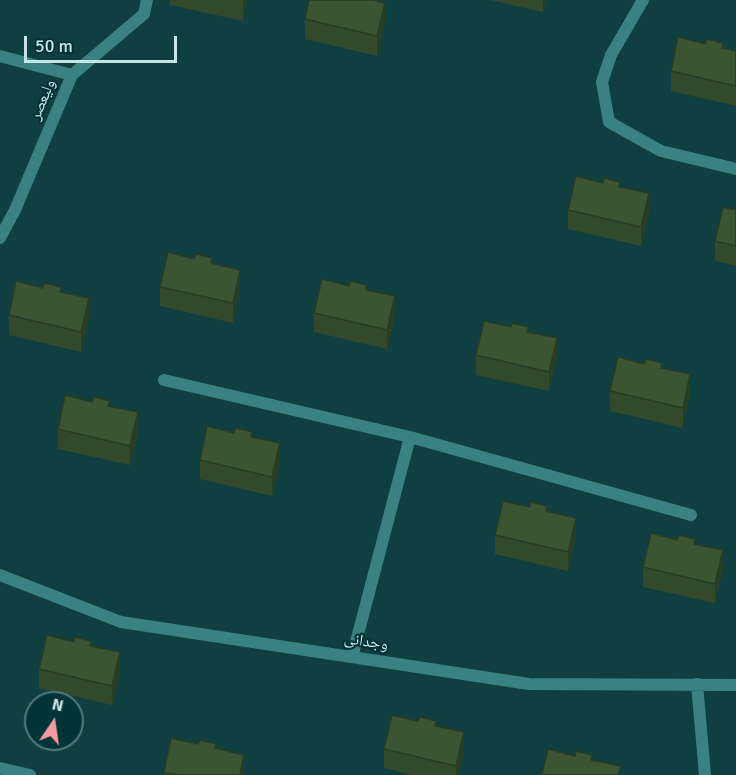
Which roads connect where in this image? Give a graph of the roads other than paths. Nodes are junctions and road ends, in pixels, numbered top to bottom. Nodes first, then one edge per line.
1 (147, 0) edge
2 (643, 0) edge
3 (0, 56) edge
4 (72, 75) junction
5 (736, 169) edge
6 (0, 238) edge
7 (164, 380) dead end
8 (410, 437) junction
9 (691, 515) dead end
10 (0, 575) edge
11 (352, 657) junction
12 (698, 684) junction
13 (736, 684) edge
14 (0, 768) edge
15 (30, 775) edge
16 (705, 775) edge

1 - 4 street, ولیعصر
2 - 5 street
3 - 4 street
4 - 6 street, ولیعصر
7 - 8 street
8 - 9 street
8 - 11 street
10 - 11 street, وجدانی
11 - 12 street, وجدانی
12 - 13 street, وجدانی
12 - 16 street
14 - 15 street

